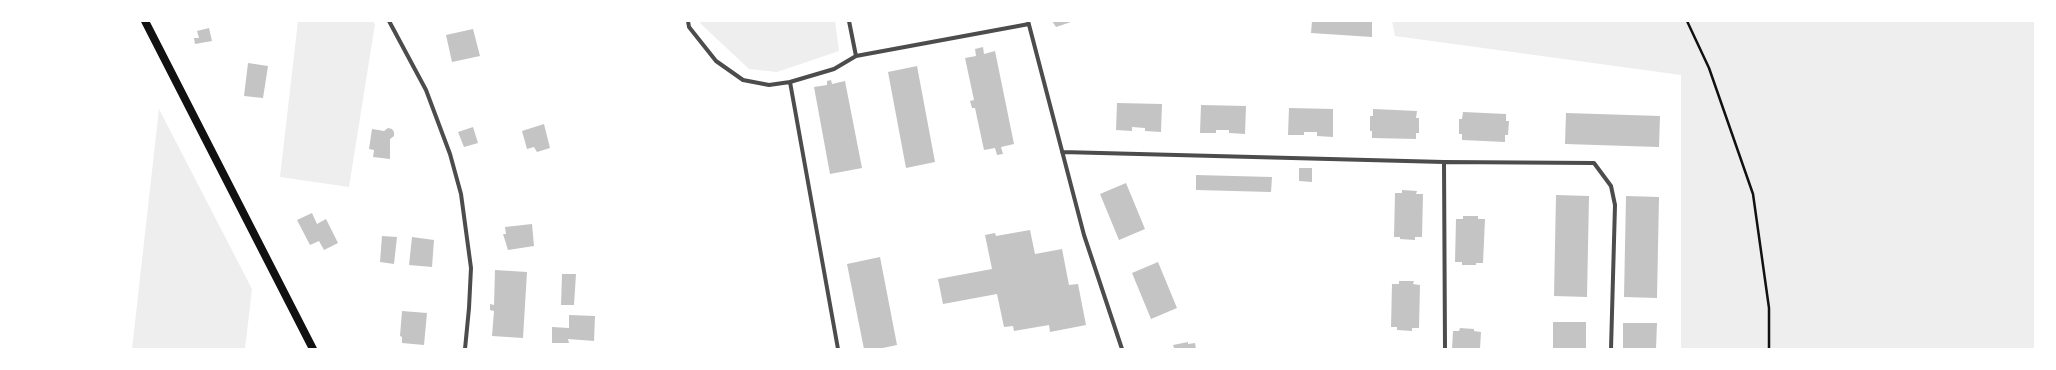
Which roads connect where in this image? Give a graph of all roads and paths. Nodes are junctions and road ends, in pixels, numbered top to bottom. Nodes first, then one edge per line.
1 (145, 21) edge
2 (389, 21) edge
3 (688, 21) edge
4 (849, 21) edge
5 (1687, 21) edge
6 (1028, 22) edge
7 (856, 56) junction
8 (790, 82) junction
9 (1062, 152) junction
10 (1444, 162) junction
11 (313, 349) edge
12 (465, 349) edge
13 (838, 349) edge
14 (1122, 349) edge
15 (1445, 349) edge
16 (1611, 349) edge
17 (1769, 349) edge

1 - 11 main road
2 - 12 street
3 - 8 street
4 - 7 street
5 - 17 path
6 - 7 street
6 - 9 street
7 - 8 street
8 - 13 street
9 - 10 street
9 - 14 street
10 - 15 street
10 - 16 street

